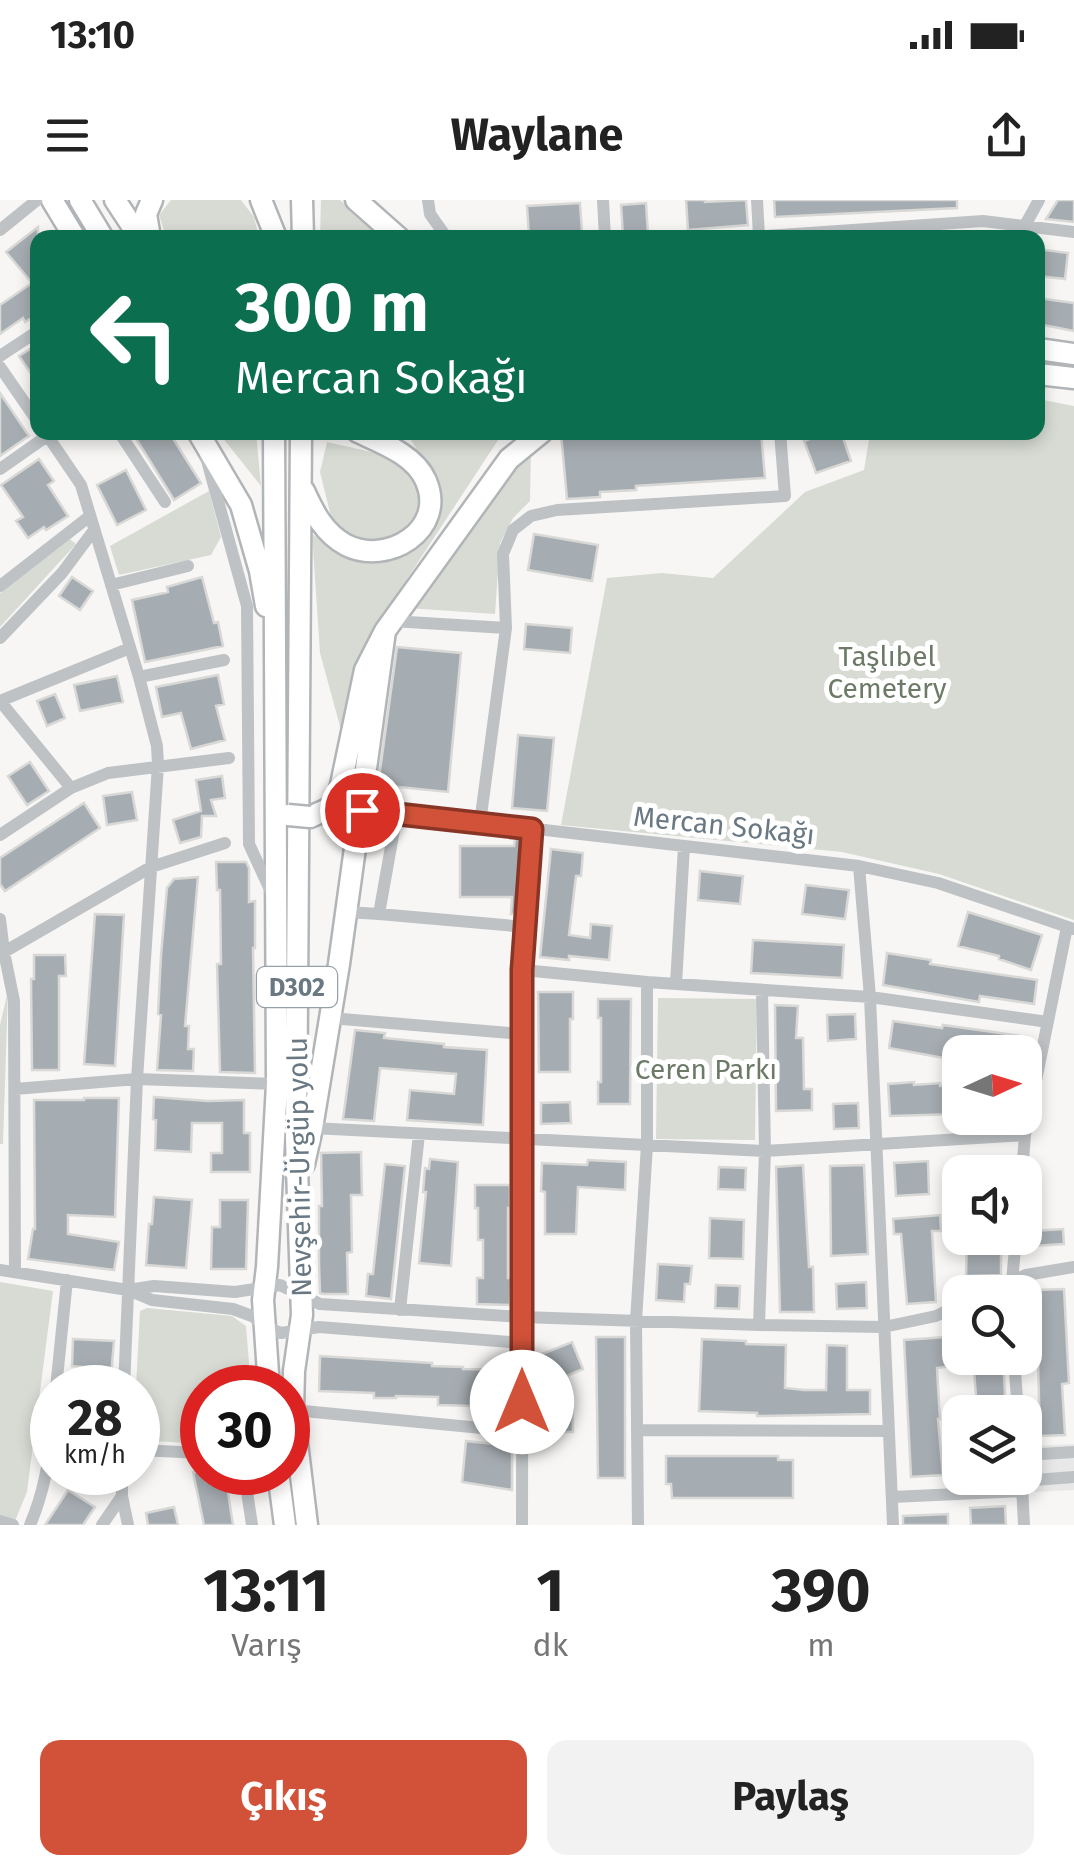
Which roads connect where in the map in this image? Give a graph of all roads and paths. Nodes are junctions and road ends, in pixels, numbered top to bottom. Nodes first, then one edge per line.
1 (37, 200) edge
2 (52, 200) edge
3 (80, 200) edge
4 (115, 200) edge
5 (152, 200) edge
6 (261, 200) edge
7 (275, 200) edge
8 (302, 200) edge
9 (356, 200) edge
10 (428, 200) edge
11 (602, 200) edge
12 (757, 200) edge
13 (1039, 200) edge
14 (0, 230) edge
15 (71, 230) edge
16 (99, 230) edge
17 (135, 230) edge
18 (149, 230) edge
19 (273, 230) edge
20 (275, 230) edge
21 (302, 230) edge
22 (390, 230) edge
23 (441, 230) edge
24 (604, 230) edge
25 (764, 230) edge
26 (852, 230) edge
27 (1014, 230) edge
28 (1022, 230) edge
29 (1045, 232) edge
30 (1074, 232) edge
31 (30, 335) edge
32 (1045, 351) edge
33 (1074, 354) edge
34 (0, 356) edge
35 (0, 367) edge
36 (1045, 375) edge
37 (1074, 378) edge
38 (30, 410) edge
39 (38, 440) edge
40 (50, 440) edge
41 (124, 440) edge
42 (201, 440) edge
43 (202, 440) edge
44 (274, 440) edge
45 (301, 440) edge
46 (376, 440) edge
47 (532, 440) edge
48 (781, 440) edge
49 (0, 469) edge
50 (301, 484) junction
51 (165, 502) dead end
52 (92, 523) junction
53 (188, 566) dead end
54 (111, 585) junction
55 (0, 586) edge
56 (388, 626) junction
57 (506, 628) junction
58 (0, 638) edge
59 (130, 648) junction
60 (274, 653) junction
61 (224, 660) dead end
62 (139, 678) junction
63 (228, 758) dead end
64 (158, 765) junction
65 (70, 788) junction
66 (282, 809) junction
67 (362, 810) junction
68 (398, 814) junction
69 (480, 823) junction
70 (532, 829) junction
71 (0, 834) edge
72 (225, 843) dead end
73 (684, 846) junction
74 (859, 866) junction
75 (151, 867) junction
76 (276, 905) junction
77 (346, 912) junction
78 (378, 914) junction
79 (0, 920) edge
80 (526, 927) junction
81 (1071, 928) edge
82 (2, 955) edge
83 (522, 970) junction
84 (647, 982) junction
85 (676, 984) junction
86 (762, 990) junction
87 (870, 996) junction
88 (330, 1018) junction
89 (1048, 1022) junction
90 (522, 1034) junction
91 (1042, 1051) edge
92 (137, 1079) junction
93 (277, 1084) junction
94 (15, 1090) junction
95 (312, 1128) junction
96 (418, 1134) junction
97 (1025, 1135) joint
98 (522, 1139) junction
99 (647, 1145) junction
100 (876, 1145) junction
101 (7, 1151) edge
102 (765, 1151) junction
103 (1023, 1155) edge
104 (297, 1196) junction
105 (1074, 1267) edge
106 (0, 1270) edge
107 (15, 1272) junction
108 (1025, 1275) edge
109 (67, 1280) junction
110 (264, 1287) junction
111 (128, 1290) junction
112 (301, 1296) junction
113 (400, 1310) junction
114 (942, 1313) edge
115 (522, 1318) junction
116 (636, 1321) junction
117 (265, 1325) junction
118 (759, 1325) junction
119 (884, 1326) junction
120 (300, 1330) junction
121 (522, 1343) junction
122 (58, 1365) edge
123 (125, 1365) edge
124 (268, 1365) edge
125 (295, 1365) edge
126 (310, 1412) edge
127 (637, 1430) junction
128 (889, 1431) junction
129 (522, 1432) junction
130 (1074, 1452) edge
131 (1042, 1454) edge
132 (1074, 1478) edge
133 (1042, 1481) edge
134 (942, 1492) edge
135 (42, 1495) edge
136 (248, 1495) edge
137 (281, 1495) edge
138 (304, 1495) edge
139 (1023, 1495) edge
140 (122, 1496) joint
141 (892, 1498) junction
142 (0, 1521) edge
143 (13, 1525) edge
144 (30, 1525) edge
145 (102, 1525) edge
146 (128, 1525) edge
147 (252, 1525) edge
148 (285, 1525) edge
149 (307, 1525) edge
150 (522, 1525) edge
151 (638, 1525) edge
152 (893, 1525) edge
153 (1024, 1525) edge

1 - 14 street
2 - 15 highway
3 - 16 highway
4 - 17 highway
5 - 18 highway
6 - 19 highway
7 - 20 highway
8 - 21 highway
9 - 22 highway
10 - 23 street
11 - 24 street
12 - 25 street
13 - 28 street
26 - 27 street
29 - 30 street
31 - 34 street
32 - 33 highway
35 - 38 street
36 - 37 highway
39 - 49 street
40 - 52 street
41 - 51 street
42 - 76 street
43 - 60 highway
44 - 60 highway, Nevşehir-Ürgüp yolu / D302
45 - 50 highway, Nevşehir-Ürgüp yolu / D302
46 - 50 highway
47 - 56 highway
48 - 57 street
50 - 104 highway, Nevşehir-Ürgüp yolu / D302
52 - 54 street
52 - 55 street
52 - 58 street
53 - 54 street
54 - 59 street
56 - 57 street
56 - 66 highway, bridge
56 - 67 highway
57 - 69 street
59 - 62 street
59 - 65 street
60 - 66 highway, Nevşehir-Ürgüp yolu / D302
61 - 62 street
62 - 64 street
63 - 64 street
64 - 65 street
64 - 75 street
65 - 71 street
66 - 76 highway, Nevşehir-Ürgüp yolu / D302
67 - 68 street, Mercan Sokağı
67 - 77 highway
68 - 69 street, Mercan Sokağı
68 - 78 street
69 - 70 street, Mercan Sokağı
70 - 73 street, Mercan Sokağı
70 - 80 street
72 - 75 street
73 - 74 street, Mercan Sokağı
73 - 85 street
74 - 81 street, Mercan Sokağı
74 - 87 street
75 - 82 street
75 - 92 street
76 - 93 highway, Nevşehir-Ürgüp yolu / D302
77 - 78 street
77 - 88 highway
78 - 80 street
79 - 82 street
80 - 83 street
81 - 89 street
82 - 94 street
83 - 84 street
83 - 90 street
84 - 85 street
84 - 99 street
85 - 86 street
86 - 87 street
86 - 102 street
87 - 89 street
87 - 100 street
88 - 90 street
88 - 95 highway
89 - 91 street
90 - 98 street
92 - 93 street
92 - 94 street
92 - 111 street
93 - 110 highway, Nevşehir-Ürgüp yolu / D302
94 - 101 street
95 - 96 street
95 - 104 highway
96 - 98 street
96 - 113 street
97 - 100 street
97 - 103 street
98 - 99 street
98 - 115 street
99 - 102 street
99 - 116 street
100 - 102 street
100 - 119 street
101 - 107 street
102 - 118 street
104 - 112 highway, Nevşehir-Ürgüp yolu / D302
105 - 108 street
106 - 107 street
107 - 109 street
109 - 111 street
109 - 122 street
110 - 111 street
110 - 112 street
110 - 117 highway, Nevşehir-Ürgüp yolu / D302
111 - 117 street
111 - 123 street
112 - 113 street
112 - 120 highway, Nevşehir-Ürgüp yolu / D302
113 - 115 street
114 - 119 street
115 - 116 street
115 - 121 street
116 - 118 street
116 - 127 street
117 - 120 street
117 - 124 highway, Nevşehir-Ürgüp yolu / D302
118 - 119 street
119 - 128 street
120 - 121 street
120 - 125 highway, Nevşehir-Ürgüp yolu / D302
121 - 129 street
126 - 129 street
127 - 128 street
127 - 151 street
128 - 141 street
129 - 150 street
130 - 131 street
132 - 133 street
134 - 141 street
135 - 144 street
136 - 147 street
137 - 148 highway
138 - 149 highway, Nevşehir-Ürgüp yolu / D302
139 - 153 street
140 - 145 street
140 - 146 street
141 - 152 street
142 - 143 street

